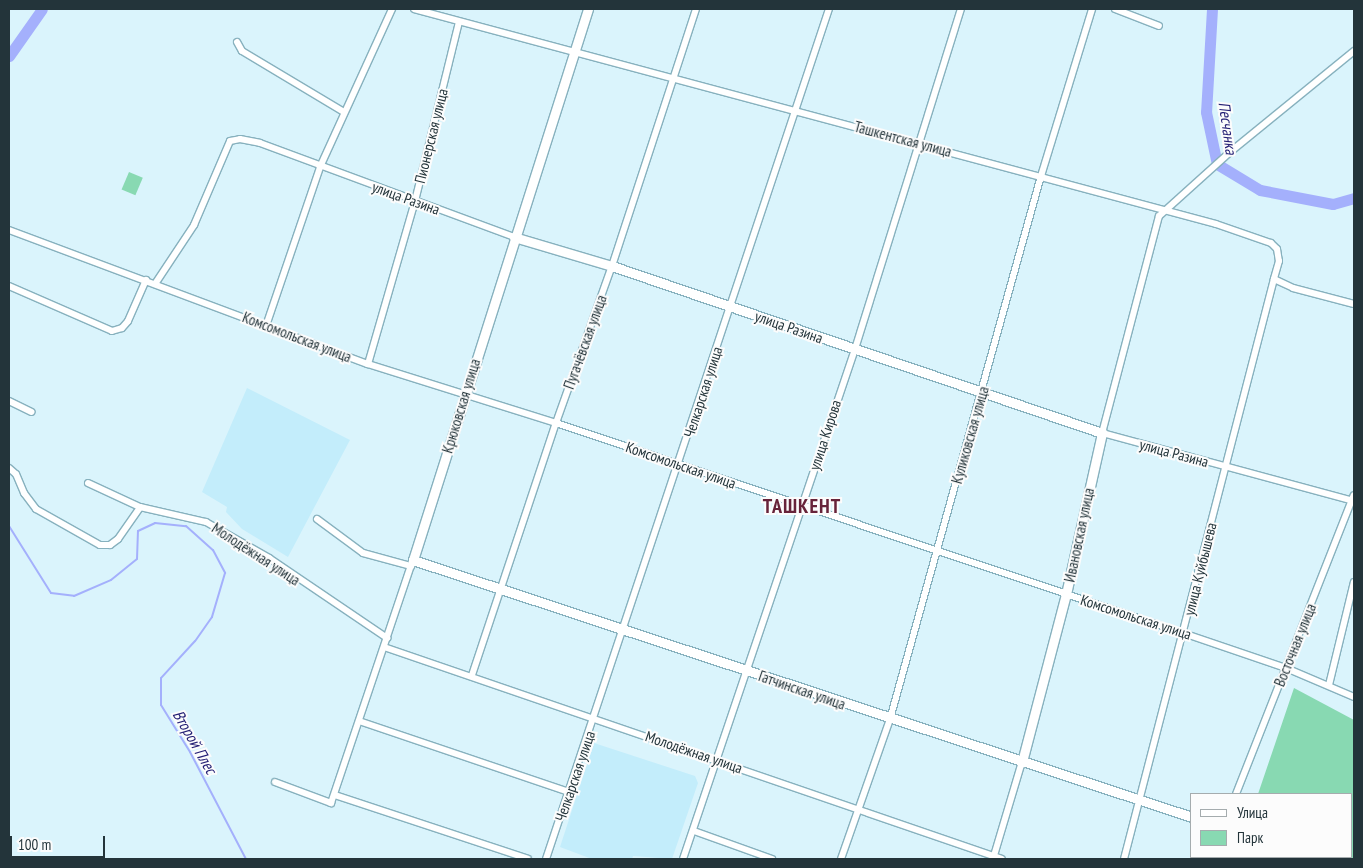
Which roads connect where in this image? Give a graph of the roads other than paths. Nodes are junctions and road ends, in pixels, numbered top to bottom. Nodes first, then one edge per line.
1 (392, 9) edge
2 (414, 9) edge
3 (588, 9) edge
4 (696, 9) edge
5 (829, 9) edge
6 (961, 9) edge
7 (1092, 9) edge
8 (1115, 9) edge
9 (459, 22) junction
10 (1159, 26) dead end
11 (237, 42) dead end
12 (1354, 51) edge
13 (574, 52) junction
14 (674, 77) junction
15 (798, 110) junction
16 (344, 112) junction
17 (917, 144) junction
18 (320, 167) junction
19 (1041, 176) junction
20 (415, 201) junction
21 (1163, 210) junction
22 (9, 230) edge
23 (514, 237) junction
24 (612, 266) junction
25 (1274, 279) junction
26 (146, 280) junction
27 (155, 284) junction
28 (9, 286) edge
29 (1354, 304) edge
30 (731, 307) junction
31 (266, 326) junction
32 (855, 349) junction
33 (368, 364) junction
34 (981, 394) junction
35 (464, 396) junction
36 (9, 401) edge
37 (32, 412) dead end
38 (556, 423) junction
39 (1102, 433) junction
40 (679, 464) junction
41 (1226, 467) junction
42 (9, 468) edge
43 (88, 483) dead end
44 (1354, 499) edge
45 (802, 506) junction
46 (140, 507) junction
47 (317, 519) dead end
48 (937, 551) junction
49 (412, 563) junction
50 (1354, 582) edge
51 (503, 587) junction
52 (1066, 594) junction
53 (625, 628) junction
54 (1183, 632) junction
55 (387, 638) junction
56 (384, 647) junction
57 (1286, 668) junction
58 (746, 671) junction
59 (472, 675) junction
60 (1329, 685) junction
61 (1354, 697) edge
62 (595, 718) junction
63 (360, 720) junction
64 (890, 720) junction
65 (719, 760) junction
66 (1022, 762) junction
67 (275, 782) dead end
68 (569, 792) junction
69 (1236, 793) edge
70 (335, 795) junction
71 (1141, 801) junction
72 (860, 809) junction
73 (1190, 816) edge
74 (694, 831) junction
75 (994, 858) edge
76 (528, 859) edge
77 (546, 859) edge
78 (683, 859) edge
79 (772, 859) edge
80 (841, 859) edge
81 (1002, 859) edge
82 (1124, 859) edge

1 - 16 street
2 - 9 street, Ташкентская улица
3 - 13 street, Крюковская улица
4 - 14 street, Пугачёвская улица
5 - 15 street, Челкарская улица
6 - 17 street, улица Кирова
7 - 19 street, Куликовская улица
8 - 10 street
9 - 13 street, Ташкентская улица
9 - 20 street, Пионерская улица
11 - 16 street
12 - 21 street
13 - 14 street, Ташкентская улица
13 - 23 street, Крюковская улица
14 - 15 street, Ташкентская улица
14 - 24 street, Пугачёвская улица
15 - 17 street, Ташкентская улица
15 - 30 street, Челкарская улица
16 - 18 street
17 - 19 street, Ташкентская улица
17 - 32 street, улица Кирова
18 - 20 street, улица Разина
18 - 27 street, улица Разина
18 - 31 street
19 - 21 street, Ташкентская улица
19 - 34 street, Куликовская улица
20 - 23 street, улица Разина
20 - 33 street, Пионерская улица
21 - 25 street, Ташкентская улица
21 - 39 street, Ивановская улица
22 - 26 street, Комсомольская улица
23 - 24 street, улица Разина
23 - 35 street, Крюковская улица
24 - 30 street, улица Разина
24 - 38 street, Пугачёвская улица
25 - 29 street
25 - 41 street, улица Куйбышева
26 - 27 street, Комсомольская улица
26 - 28 street
27 - 31 street, Комсомольская улица
30 - 32 street, улица Разина
30 - 40 street, Челкарская улица
31 - 33 street, Комсомольская улица
32 - 34 street, улица Разина
32 - 45 street, улица Кирова
33 - 35 street, Комсомольская улица
34 - 39 street, улица Разина
34 - 48 street, Куликовская улица
35 - 38 street, Комсомольская улица
35 - 49 street, Крюковская улица
36 - 37 street
38 - 40 street, Комсомольская улица
38 - 51 street, Пугачёвская улица
39 - 41 street, улица Разина
39 - 52 street, Ивановская улица
40 - 45 street, Комсомольская улица
40 - 53 street, Челкарская улица
41 - 44 street, улица Разина
41 - 54 street, улица Куйбышева
42 - 46 street
43 - 46 street, Молодёжная улица
44 - 57 street, Восточная улица
45 - 48 street, Комсомольская улица
45 - 58 street, улица Кирова
46 - 55 street, Молодёжная улица
47 - 49 street, Гатчинская улица
48 - 52 street, Комсомольская улица
48 - 64 street, Куликовская улица
49 - 51 street, Гатчинская улица
49 - 55 street, Крюковская улица
50 - 60 street
51 - 53 street, Гатчинская улица
51 - 59 street, Пугачёвская улица
52 - 54 street, Комсомольская улица
52 - 66 street, Ивановская улица
53 - 58 street, Гатчинская улица
53 - 62 street, Челкарская улица
54 - 57 street, Комсомольская улица
54 - 71 street, улица Куйбышева
55 - 56 street, Крюковская улица
56 - 59 street, Молодёжная улица
56 - 63 street, Крюковская улица
57 - 60 street, Комсомольская улица
57 - 69 street, Восточная улица
58 - 64 street, Гатчинская улица
58 - 65 street, улица Кирова
59 - 62 street, Молодёжная улица
60 - 61 street, Комсомольская улица
62 - 65 street, Молодёжная улица
62 - 68 street, Челкарская улица
63 - 68 street
63 - 70 street, Крюковская улица
64 - 66 street, Гатчинская улица
64 - 72 street, Куликовская улица
65 - 72 street, Молодёжная улица
65 - 74 street, улица Кирова
66 - 71 street, Гатчинская улица
66 - 75 street, Ивановская улица
67 - 70 street, Крюковская улица
68 - 77 street, Челкарская улица
70 - 76 street
71 - 73 street, Гатчинская улица
71 - 82 street, улица Куйбышева
72 - 75 street, Молодёжная улица
72 - 80 street, Куликовская улица
74 - 78 street, улица Кирова
74 - 79 street
75 - 81 street, Молодёжная улица

